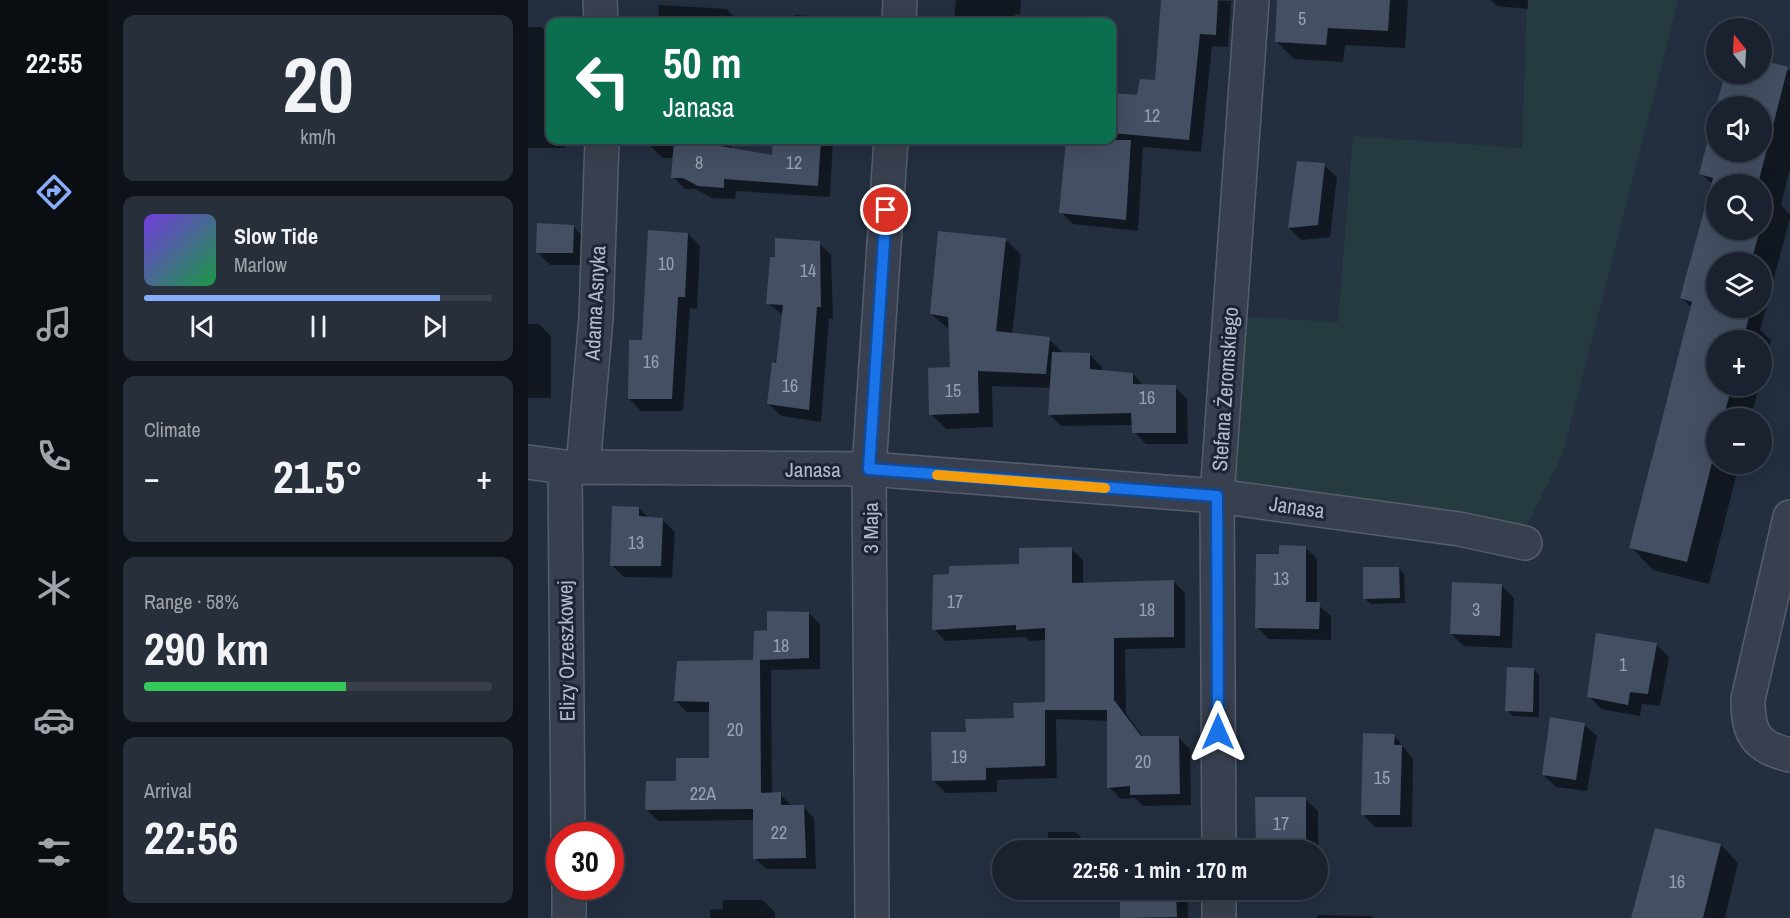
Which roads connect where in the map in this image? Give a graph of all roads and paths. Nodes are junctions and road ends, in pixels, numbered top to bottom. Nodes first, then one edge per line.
1 (600, 0) edge
2 (900, 0) edge
3 (1252, 0) edge
4 (601, 18) edge
5 (899, 18) edge
6 (602, 144) edge
7 (891, 144) edge
8 (528, 462) edge
9 (574, 467) junction
10 (869, 469) junction
11 (1217, 496) junction
12 (1790, 517) edge
13 (1526, 543) dead end
14 (1790, 755) edge
15 (568, 822) edge
16 (1219, 840) edge
17 (569, 900) edge
18 (1219, 900) edge
19 (569, 918) edge
20 (872, 918) edge
21 (1219, 918) edge

1 - 4 street
2 - 5 street
3 - 11 street, Stefana Żeromskiego
6 - 9 street, Adama Asnyka
7 - 10 street, 3 Maja
8 - 9 street, Janasa
9 - 10 street, Janasa
9 - 15 street, Elizy Orzeszkowej
10 - 11 street, Janasa
10 - 20 street, 3 Maja
11 - 13 street, Janasa
11 - 16 street, Stefana Żeromskiego
12 - 14 street
17 - 19 street
18 - 21 street

